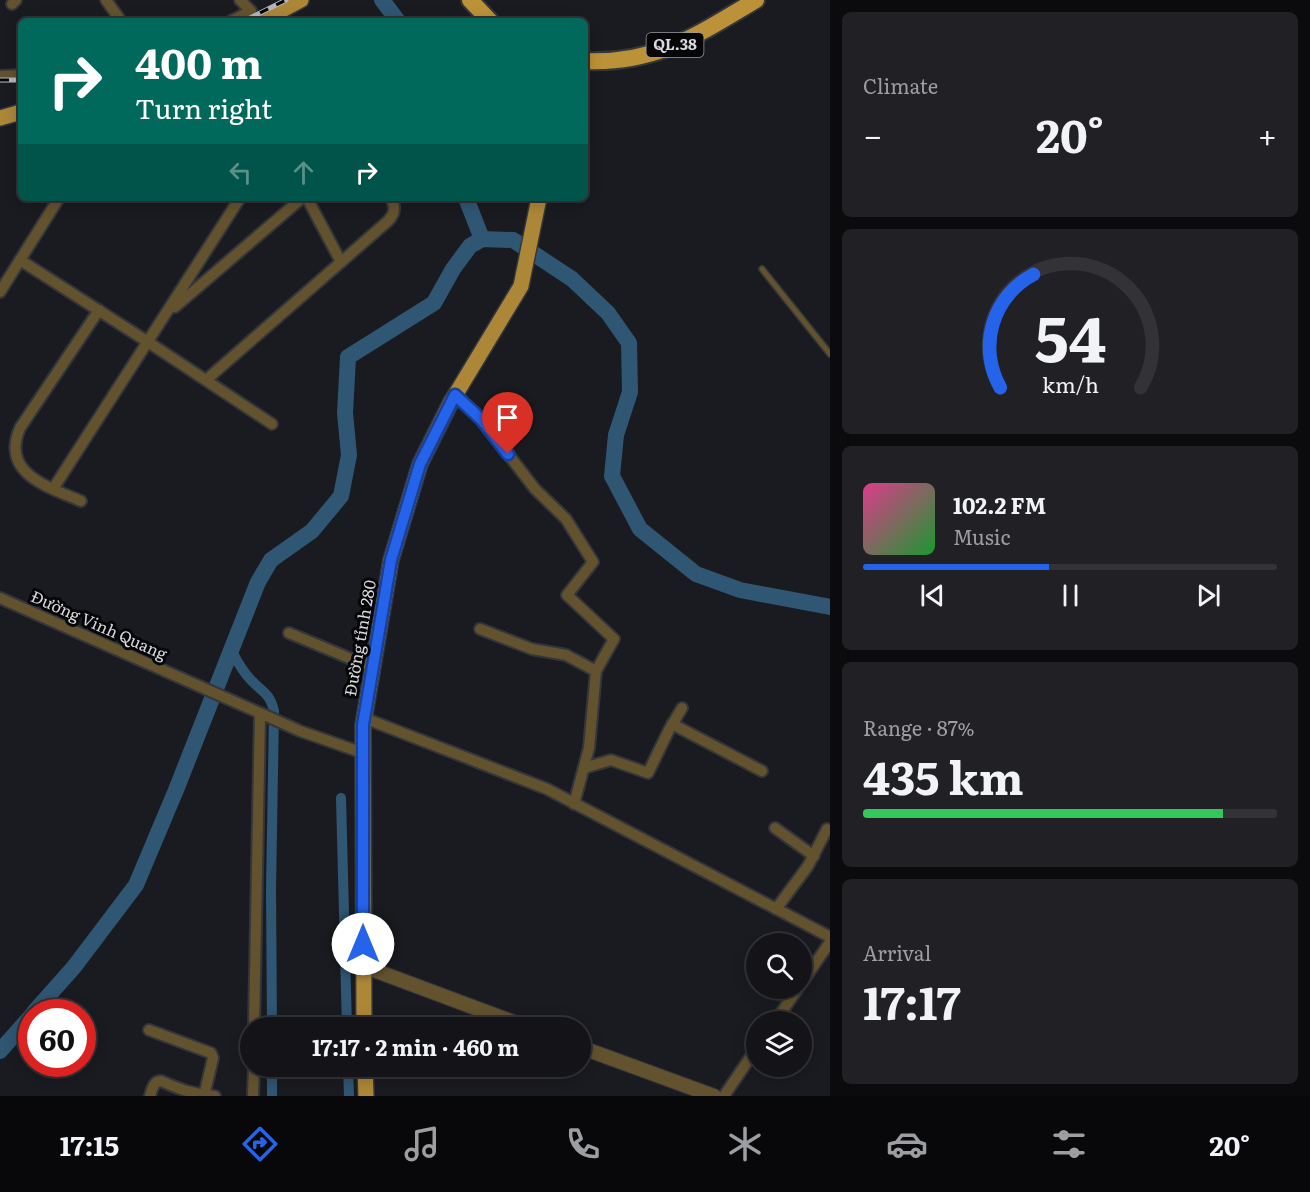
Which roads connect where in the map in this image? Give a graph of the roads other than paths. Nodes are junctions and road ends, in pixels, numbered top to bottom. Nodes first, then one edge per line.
1 (106, 0) edge
2 (240, 0) edge
3 (301, 0) edge
4 (470, 0) edge
5 (756, 0) edge
6 (119, 18) edge
7 (237, 18) edge
8 (268, 18) edge
9 (487, 18) edge
10 (588, 61) edge
11 (18, 75) edge
12 (0, 76) edge
13 (18, 113) edge
14 (0, 118) edge
15 (57, 201) edge
16 (238, 201) edge
17 (301, 201) edge
18 (307, 201) edge
19 (392, 201) edge
20 (538, 201) edge
21 (20, 260) junction
22 (341, 262) junction
23 (762, 269) dead end
24 (0, 292) edge
25 (99, 310) junction
26 (165, 315) junction
27 (148, 342) junction
28 (830, 354) edge
29 (206, 380) junction
30 (455, 395) junction
31 (272, 424) dead end
32 (54, 489) junction
33 (81, 501) dead end
34 (0, 598) edge
35 (480, 629) dead end
36 (289, 633) dead end
37 (373, 668) junction
38 (596, 671) junction
39 (682, 708) dead end
40 (260, 712) junction
41 (364, 718) junction
42 (672, 724) junction
43 (363, 753) junction
44 (584, 768) junction
45 (762, 771) dead end
46 (574, 804) junction
47 (774, 828) dead end
48 (827, 829) dead end
49 (814, 856) junction
50 (776, 909) junction
51 (830, 937) edge
52 (830, 942) edge
53 (363, 966) junction
54 (812, 968) edge
55 (254, 1017) edge
56 (364, 1017) edge
57 (500, 1017) edge
58 (149, 1030) dead end
59 (591, 1051) edge
60 (746, 1064) edge
61 (254, 1077) edge
62 (365, 1077) edge
63 (150, 1096) edge
64 (204, 1096) edge
65 (215, 1096) edge
66 (253, 1096) edge
67 (366, 1096) edge
68 (714, 1096) edge
69 (724, 1096) edge

1 - 6 street
2 - 7 street
3 - 8 main road
4 - 9 highway
5 - 10 highway, QL.38
11 - 12 street
13 - 14 main road
15 - 21 street
16 - 26 street
17 - 26 street
18 - 22 street
19 - 22 street
20 - 30 main road, Đường tỉnh 280
21 - 24 street
21 - 25 street
22 - 29 street
23 - 28 lane
25 - 27 street
25 - 32 street
26 - 27 street
27 - 29 street
27 - 32 street
29 - 31 street
30 - 37 main road, Đường tỉnh 280
30 - 38 street
32 - 33 street
34 - 40 street, Đường Vinh Quang
35 - 38 street
36 - 37 street
37 - 41 main road, Đường tỉnh 280
38 - 44 street
39 - 42 street
40 - 43 street, Đường Vinh Quang
40 - 55 street
41 - 43 main road, Đường tỉnh 280
41 - 46 street
42 - 44 street
42 - 45 street
43 - 53 main road, Đường tỉnh 280
44 - 46 street
46 - 50 street
47 - 49 street
48 - 49 street
49 - 50 street
50 - 51 street
52 - 54 street
53 - 56 main road, Đường tỉnh 280
53 - 57 street
58 - 64 street
59 - 68 street
60 - 69 street
61 - 66 street
62 - 67 main road
63 - 64 street
64 - 65 street

